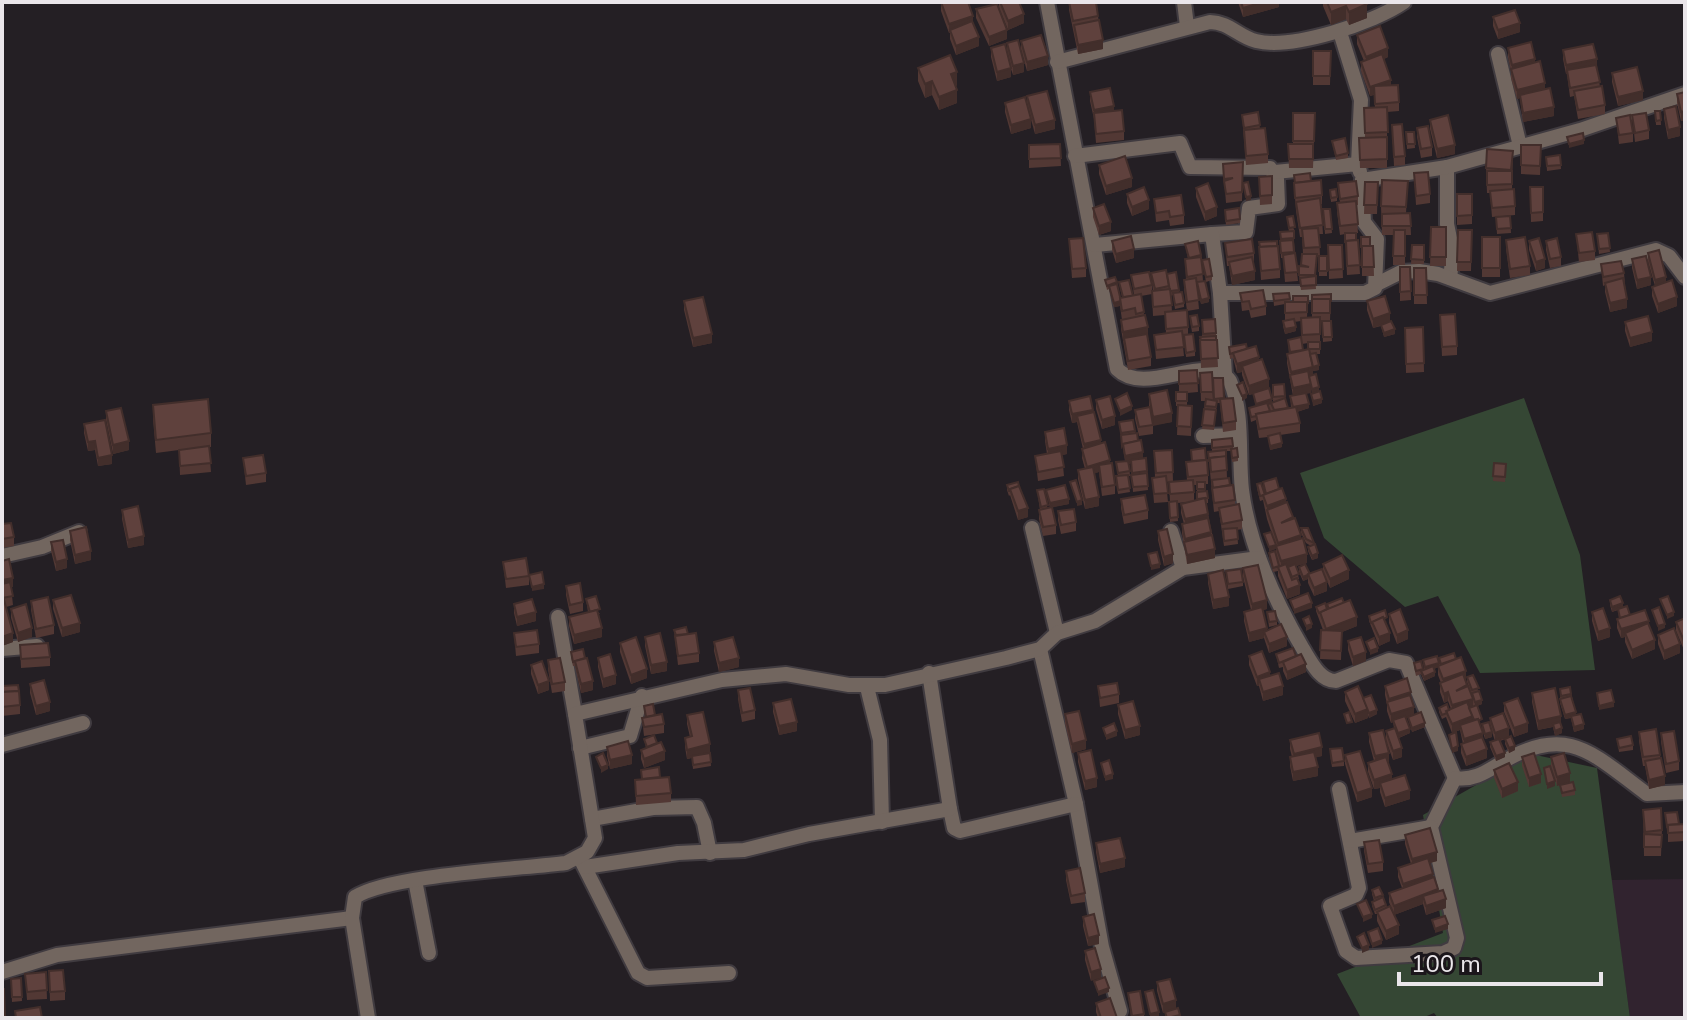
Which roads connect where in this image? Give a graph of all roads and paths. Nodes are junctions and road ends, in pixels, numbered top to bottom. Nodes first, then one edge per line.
1 (1047, 2) edge
2 (1184, 2) edge
3 (1404, 2) edge
4 (1187, 26) junction
5 (1340, 32) junction
6 (1498, 54) dead end
7 (1057, 62) junction
8 (1685, 94) edge
9 (1520, 146) junction
10 (1075, 156) junction
11 (1358, 164) junction
12 (1447, 167) junction
13 (1275, 172) junction
14 (1362, 180) junction
15 (1212, 234) junction
16 (1095, 245) junction
17 (1685, 277) edge
18 (1450, 278) junction
19 (1377, 284) junction
20 (1220, 293) junction
21 (1225, 375) junction
22 (1239, 435) junction
23 (1203, 436) dead end
24 (1032, 528) dead end
25 (1171, 531) edge
26 (79, 532) edge
27 (2, 556) edge
28 (1259, 558) junction
29 (1183, 568) junction
30 (558, 617) dead end
31 (1057, 633) junction
32 (48, 645) edge
33 (2, 649) edge
34 (1040, 649) junction
35 (929, 673) junction
36 (867, 687) junction
37 (642, 696) junction
38 (575, 714) junction
39 (83, 723) dead end
40 (2, 745) edge
41 (580, 748) junction
42 (1455, 778) junction
43 (1339, 789) dead end
44 (1685, 792) edge
45 (1076, 804) junction
46 (950, 809) junction
47 (592, 819) junction
48 (882, 822) junction
49 (1431, 827) junction
50 (1350, 841) junction
51 (710, 853) junction
52 (582, 862) junction
53 (415, 880) junction
54 (352, 918) junction
55 (429, 953) dead end
56 (2, 972) edge
57 (729, 973) dead end
58 (1120, 1011) dead end
59 (368, 1018) edge

1 - 7 street
2 - 4 street
3 - 5 street
4 - 5 street
4 - 7 street
5 - 11 street
6 - 9 street
7 - 10 street
8 - 9 street
9 - 12 street
10 - 13 street
10 - 16 street
11 - 13 street
11 - 14 street
12 - 14 street
12 - 18 street
13 - 15 street
14 - 19 street
15 - 16 street
15 - 20 street
16 - 21 street
17 - 18 street
18 - 19 street
19 - 20 street
20 - 21 street
21 - 22 street
22 - 23 street
22 - 28 street
24 - 31 street
25 - 29 street
26 - 27 street
28 - 29 street
28 - 42 street
29 - 31 street
30 - 38 street
31 - 34 street
32 - 33 street
34 - 35 street
34 - 45 street
35 - 36 street
35 - 46 street
36 - 37 street
36 - 48 street
37 - 38 street
37 - 41 street
38 - 41 street
39 - 40 street
41 - 47 street
42 - 44 street
42 - 49 street
43 - 50 street
45 - 46 street
45 - 58 street
46 - 48 street
47 - 51 street
47 - 52 street
48 - 51 street
49 - 50 street
49 - 50 street
51 - 52 street
52 - 53 street
52 - 57 street
53 - 54 street
53 - 55 street
54 - 56 street
54 - 59 street

